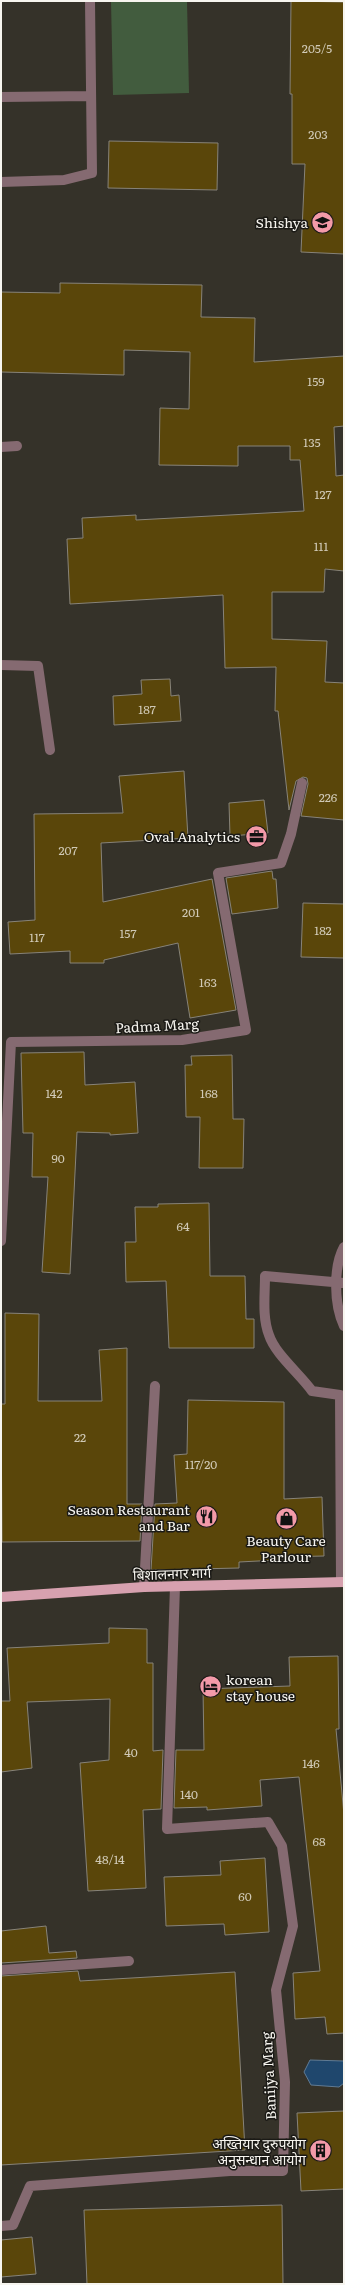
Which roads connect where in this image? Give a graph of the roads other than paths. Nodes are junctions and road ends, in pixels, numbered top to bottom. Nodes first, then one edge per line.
1 (90, 1) edge
2 (91, 96) junction
3 (1, 97) edge
4 (1, 182) edge
5 (17, 446) dead end
6 (1, 447) edge
7 (1, 665) edge
8 (50, 750) dead end
9 (302, 783) dead end
10 (1, 1241) edge
11 (344, 1247) edge
12 (340, 1283) edge
13 (344, 1326) edge
14 (155, 1386) dead end
15 (343, 1509) edge
16 (342, 1582) edge
17 (175, 1586) junction
18 (144, 1587) junction
19 (1, 1596) edge
20 (130, 1961) dead end
21 (1, 1970) edge
22 (1, 2226) edge

1 - 2 street
2 - 3 street
2 - 4 street
5 - 6 street
7 - 8 street
9 - 10 street, Padma Marg
11 - 12 street
12 - 13 street
12 - 15 street
14 - 18 street
15 - 16 street
16 - 17 main road, बिशालनगर मार्ग
17 - 18 main road, बिशालनगर मार्ग
17 - 22 street, Banijya Marg
18 - 19 main road, बिशालनगर मार्ग
20 - 21 street

